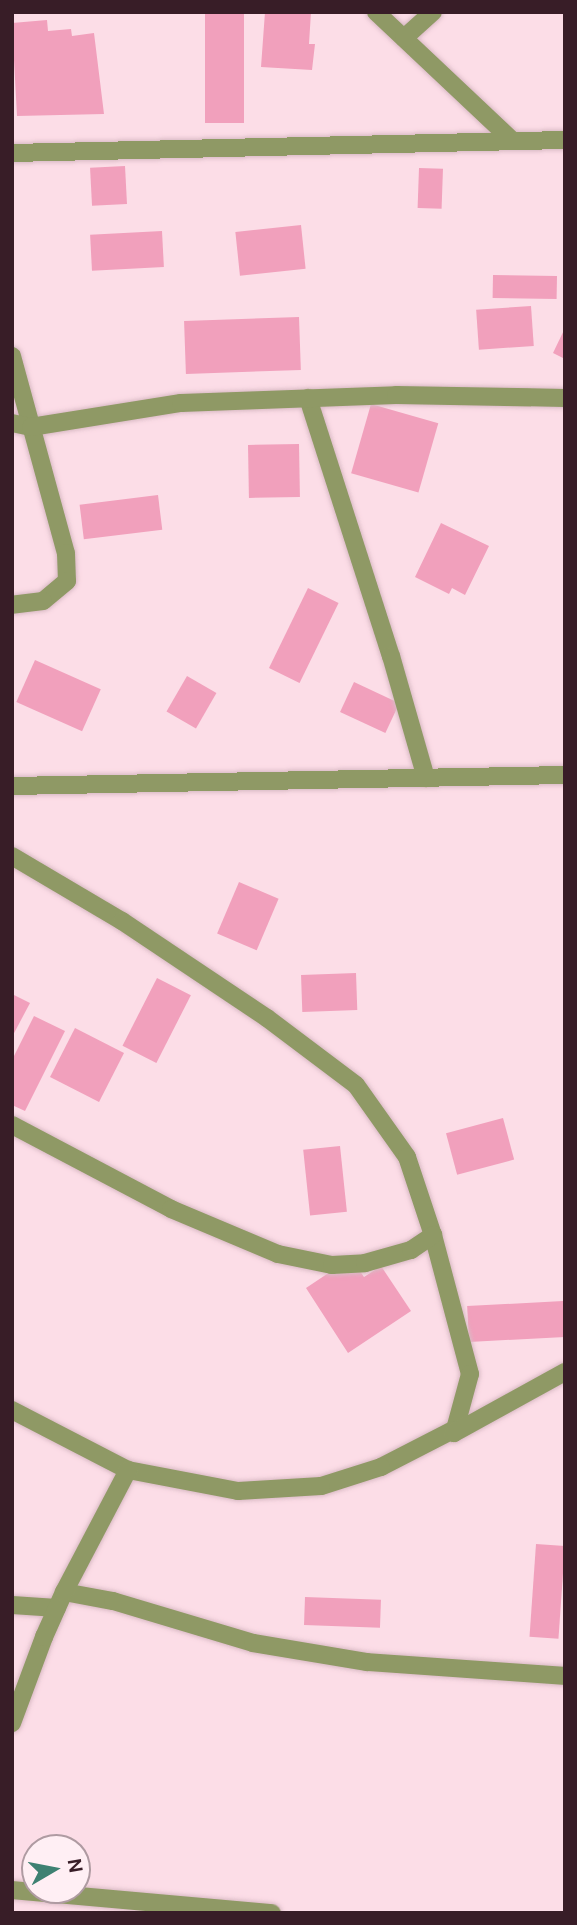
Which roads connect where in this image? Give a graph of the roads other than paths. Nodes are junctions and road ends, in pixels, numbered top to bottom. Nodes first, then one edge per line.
1 (376, 12) edge
2 (433, 12) edge
3 (404, 38) junction
4 (565, 140) edge
5 (513, 141) junction
6 (12, 153) edge
7 (12, 356) edge
8 (308, 398) junction
9 (565, 398) edge
10 (12, 423) edge
11 (30, 426) junction
12 (12, 605) edge
13 (565, 775) edge
14 (426, 778) junction
15 (12, 786) edge
16 (12, 856) edge
17 (12, 1125) edge
18 (433, 1235) junction
19 (565, 1372) edge
20 (12, 1410) edge
21 (454, 1433) junction
22 (128, 1470) junction
23 (60, 1600) junction
24 (12, 1605) edge
25 (565, 1676) edge
26 (12, 1723) edge
27 (12, 1890) edge
28 (272, 1913) edge

1 - 3 street
2 - 3 street
3 - 5 street
4 - 5 street
5 - 6 street
7 - 11 street
8 - 9 street
8 - 11 street
8 - 14 street
10 - 11 street
11 - 12 street
13 - 14 street
14 - 15 street
16 - 18 street
17 - 18 street
18 - 21 street
19 - 21 street
20 - 22 street
21 - 22 street
22 - 23 street
23 - 24 street
23 - 25 street
23 - 26 street
27 - 28 street

